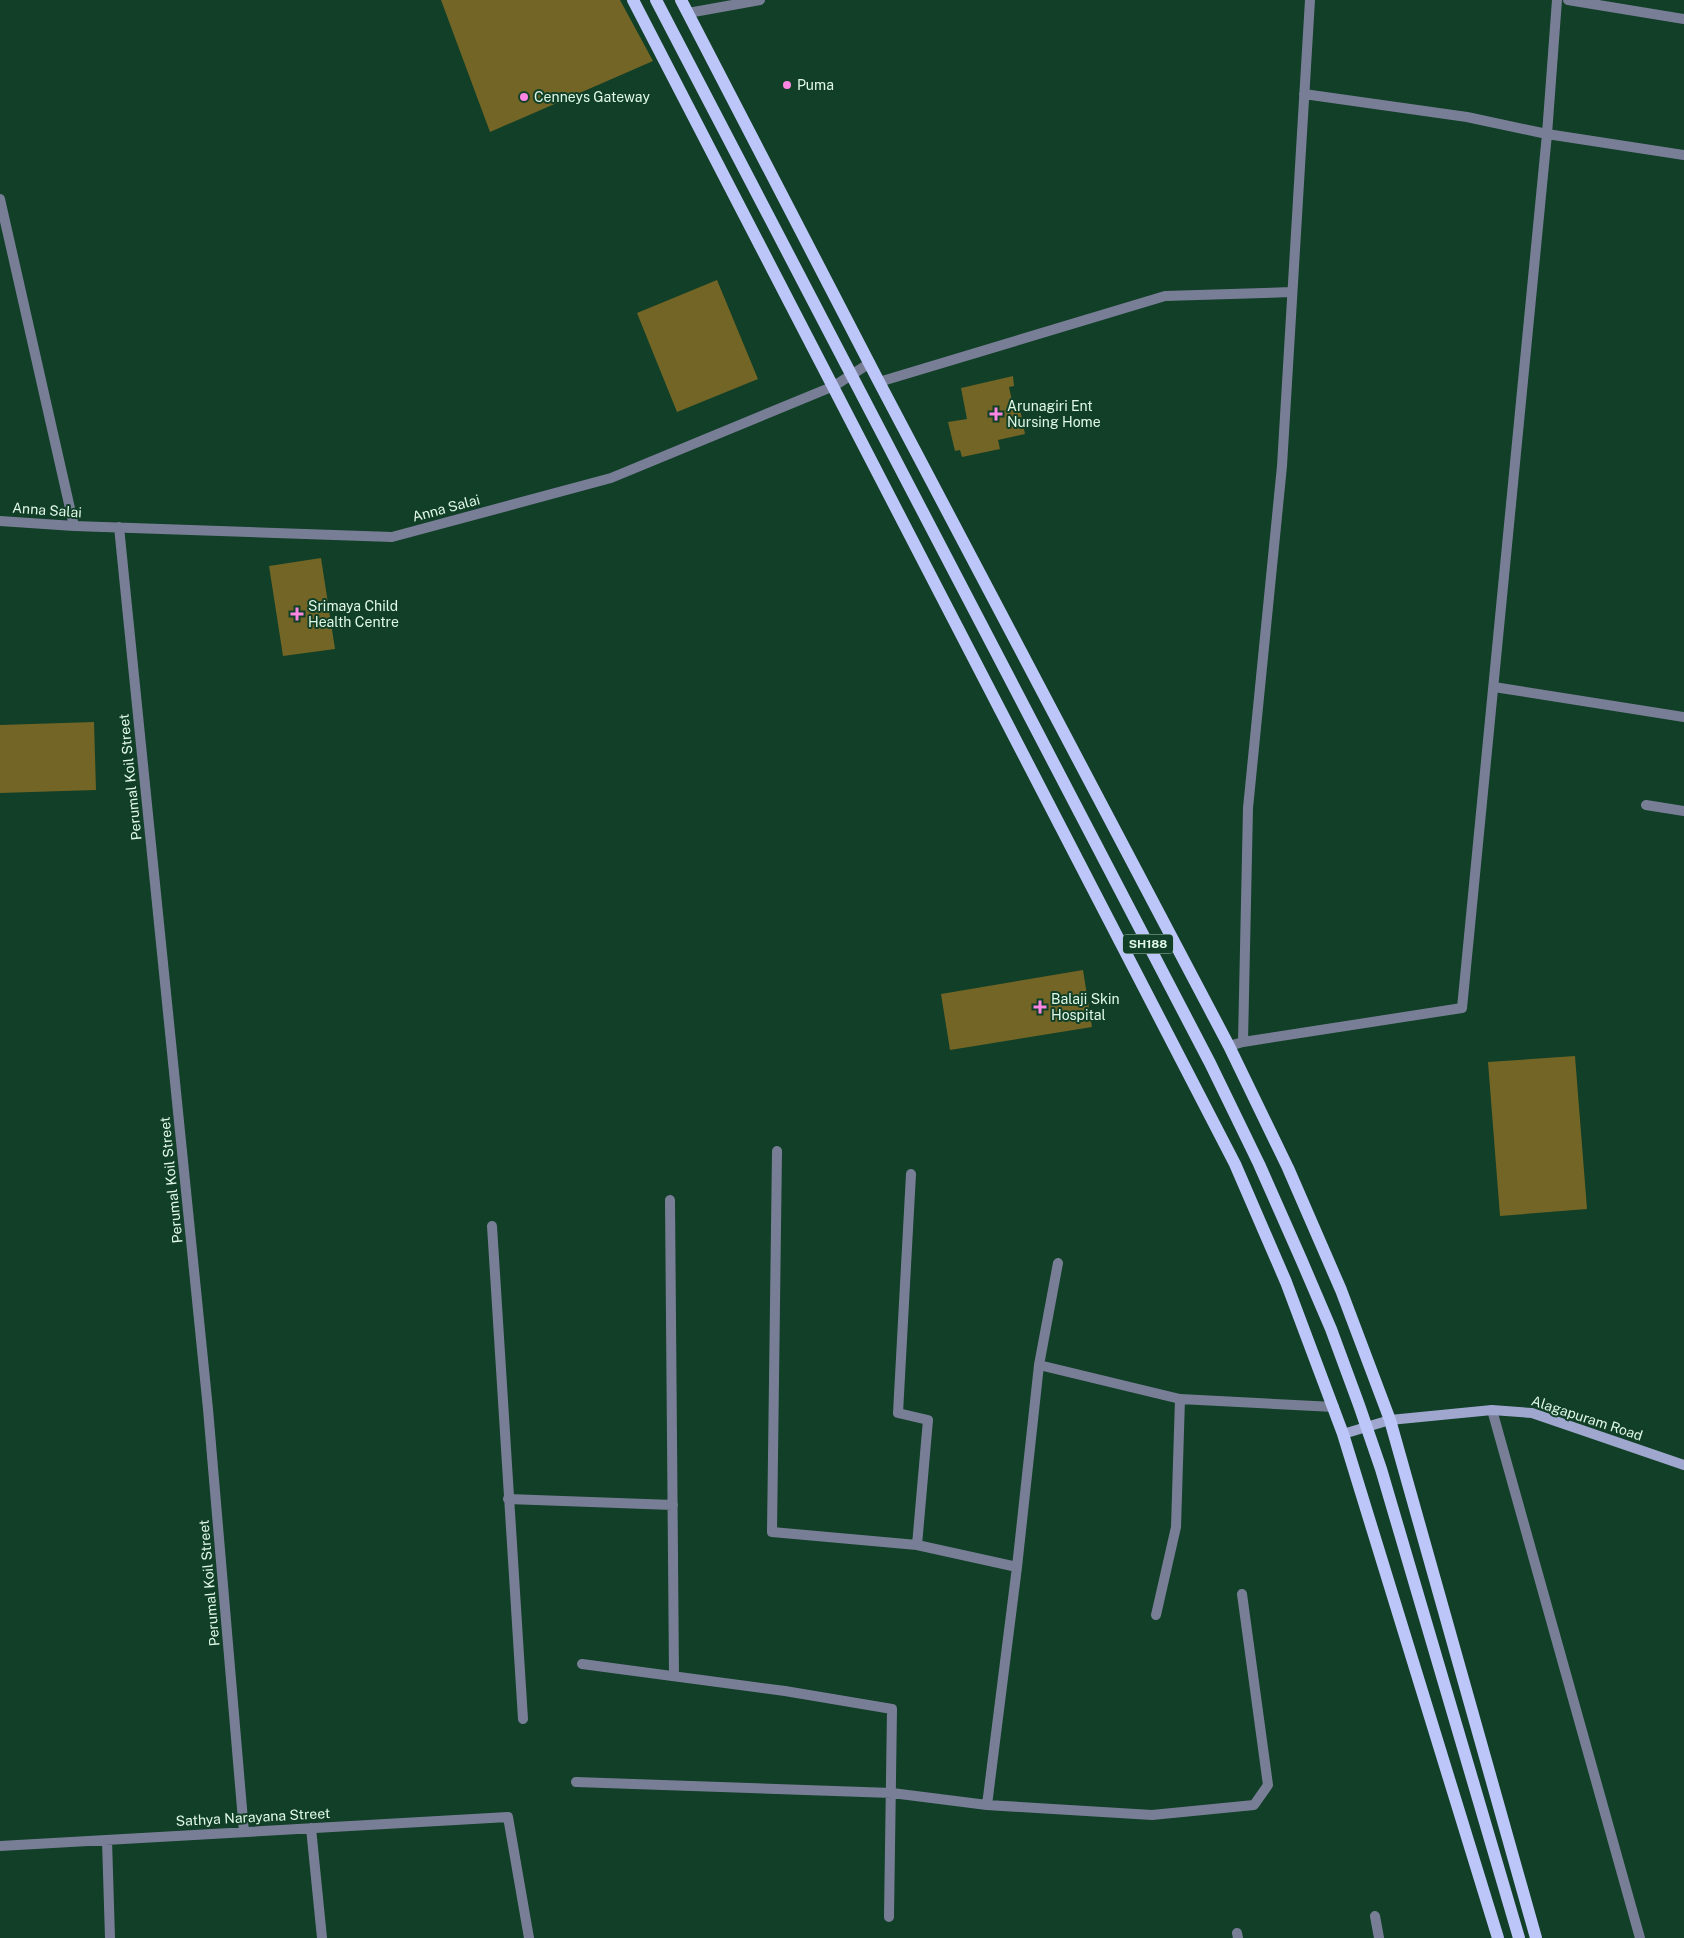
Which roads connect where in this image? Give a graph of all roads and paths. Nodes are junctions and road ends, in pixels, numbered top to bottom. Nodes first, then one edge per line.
1 (633, 0) edge
2 (656, 0) edge
3 (681, 0) edge
4 (760, 0) edge
5 (1310, 0) edge
6 (1557, 0) edge
7 (1568, 0) edge
8 (688, 13) junction
9 (1684, 19) edge
10 (1304, 94) junction
11 (1547, 134) junction
12 (1684, 155) edge
13 (0, 199) edge
14 (1292, 292) junction
15 (870, 363) junction
16 (879, 382) junction
17 (834, 386) junction
18 (0, 521) edge
19 (74, 526) junction
20 (119, 527) junction
21 (1494, 687) junction
22 (1684, 718) edge
23 (1646, 805) dead end
24 (1684, 812) edge
25 (1243, 1042) junction
26 (1229, 1046) junction
27 (777, 1151) dead end
28 (911, 1174) dead end
29 (670, 1200) dead end
30 (492, 1226) dead end
31 (1058, 1263) dead end
32 (1039, 1365) junction
33 (1180, 1399) junction
34 (1334, 1407) junction
35 (1492, 1410) junction
36 (1390, 1420) junction
37 (1344, 1434) junction
38 (1684, 1465) edge
39 (508, 1499) junction
40 (672, 1504) junction
41 (916, 1545) junction
42 (1016, 1567) junction
43 (1242, 1594) dead end
44 (1156, 1615) dead end
45 (582, 1664) dead end
46 (674, 1676) junction
47 (523, 1719) dead end
48 (576, 1782) dead end
49 (892, 1792) junction
50 (987, 1805) junction
51 (311, 1828) junction
52 (244, 1832) junction
53 (107, 1840) junction
54 (0, 1846) edge
55 (1375, 1916) dead end
56 (889, 1917) dead end
57 (110, 1938) edge
58 (322, 1938) edge
59 (529, 1938) edge
60 (1379, 1938) edge
61 (1498, 1938) edge
62 (1520, 1938) edge
63 (1536, 1938) edge
64 (1640, 1938) edge

1 - 17 main road
2 - 62 main road, SH188, bridge
3 - 8 main road
4 - 8 street
5 - 10 street
6 - 11 street
7 - 9 street
8 - 15 main road
10 - 11 street
10 - 14 street
11 - 12 street
11 - 21 street
13 - 19 street
14 - 16 street
14 - 25 street
15 - 16 main road
15 - 17 street, Anna Salai
16 - 26 main road
17 - 20 street, Anna Salai
17 - 34 main road
18 - 19 street, Anna Salai
19 - 20 street, Anna Salai
20 - 52 street, Perumal Koil Street
21 - 22 street
21 - 25 street
23 - 24 street
25 - 26 street
26 - 36 main road
27 - 41 street
28 - 41 street
29 - 40 street
30 - 39 street
31 - 32 street
32 - 33 street
32 - 42 street
33 - 34 street
33 - 44 street
34 - 37 main road
35 - 36 main road, Alagapuram Road
35 - 38 main road, Alagapuram Road
35 - 64 street
36 - 37 main road, Alagapuram Road
36 - 63 main road
37 - 61 main road
39 - 40 street
39 - 47 street
40 - 46 street
41 - 42 street
42 - 50 street
43 - 50 street
45 - 46 street
46 - 49 street
48 - 49 street
49 - 50 street
49 - 56 street
51 - 52 street, Sathya Narayana Street
51 - 58 street
51 - 59 street, Sathya Narayana Street
52 - 53 street, Sathya Narayana Street
53 - 54 street, Sathya Narayana Street
53 - 57 street
55 - 60 street

